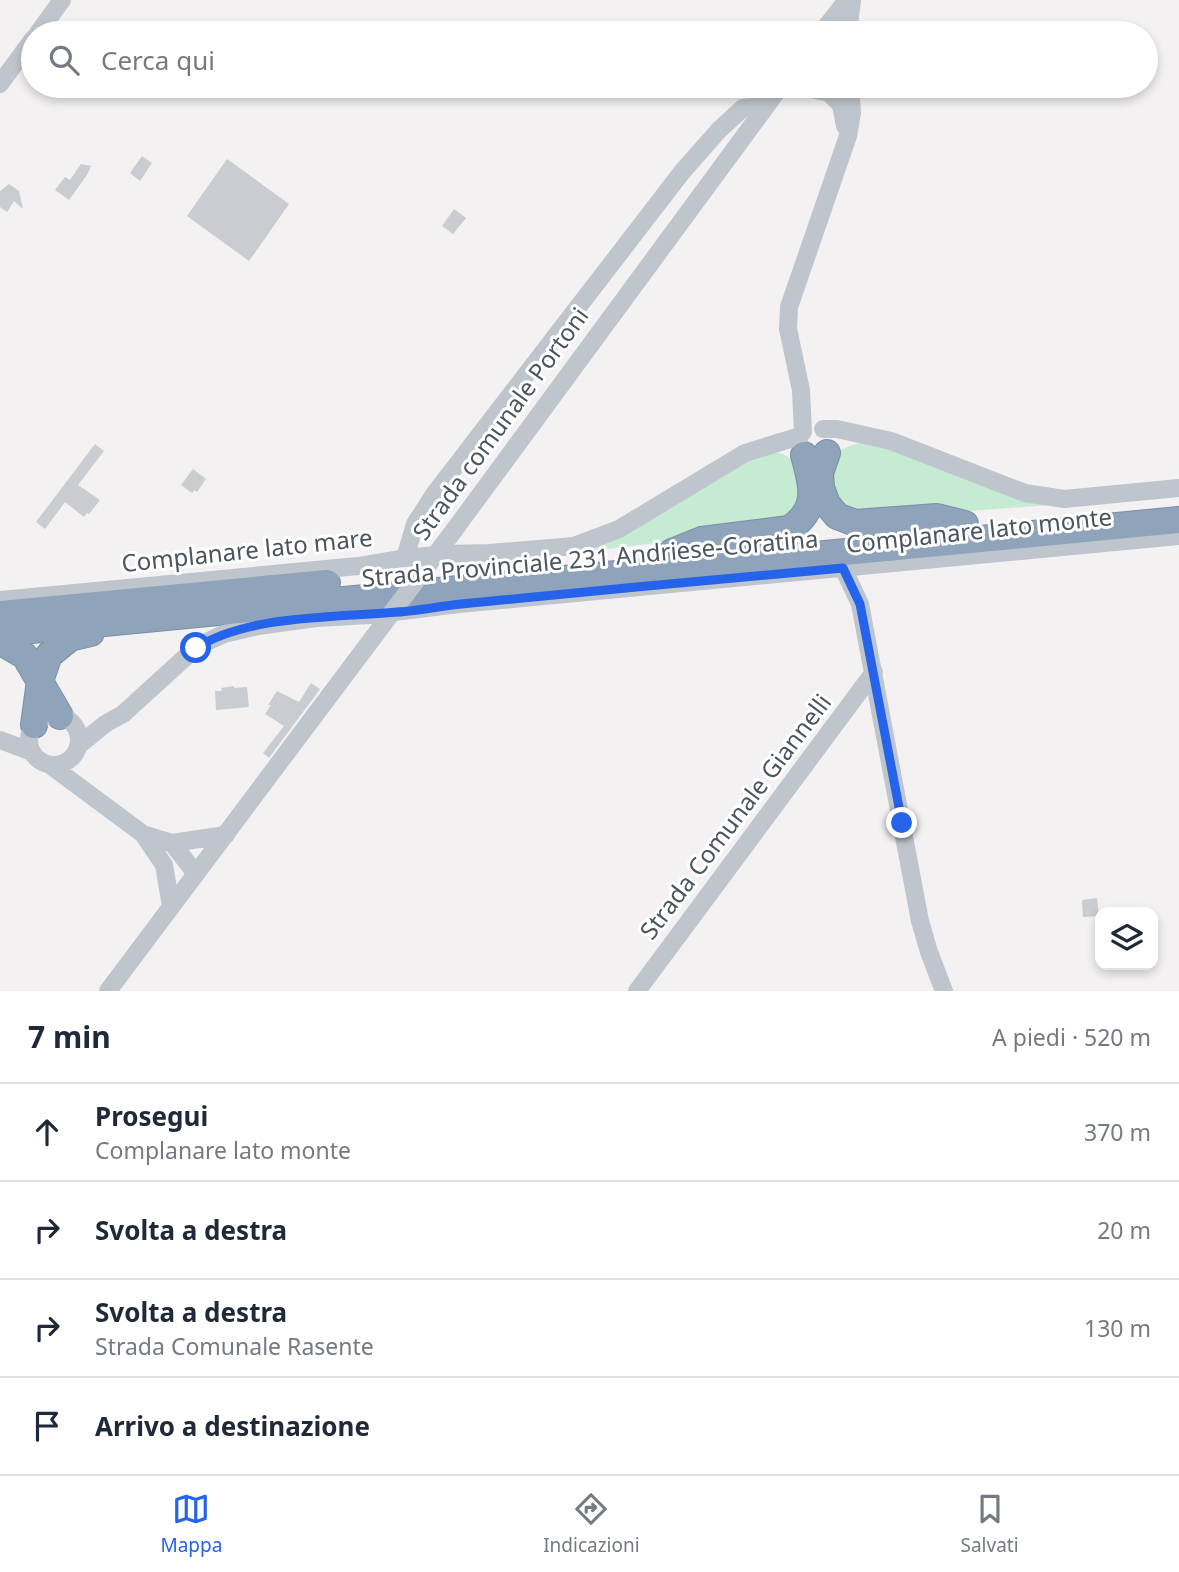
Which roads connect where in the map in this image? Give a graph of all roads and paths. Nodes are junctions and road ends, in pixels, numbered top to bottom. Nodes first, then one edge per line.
1 (62, 0) edge
2 (849, 0) edge
3 (47, 21) edge
4 (831, 21) edge
5 (848, 21) edge
6 (21, 55) edge
7 (0, 84) edge
8 (771, 98) edge
9 (834, 98) edge
10 (851, 98) edge
11 (766, 105) junction
12 (848, 136) junction
13 (813, 442) junction
14 (1179, 488) edge
15 (1179, 504) edge
16 (1179, 520) edge
17 (965, 524) junction
18 (1179, 536) edge
19 (672, 552) junction
20 (405, 558) junction
21 (865, 566) junction
22 (843, 568) junction
23 (0, 600) edge
24 (860, 604) junction
25 (0, 614) edge
26 (202, 614) junction
27 (0, 633) edge
28 (0, 643) edge
29 (874, 672) junction
30 (40, 681) junction
31 (66, 719) junction
32 (105, 724) junction
33 (33, 726) junction
34 (0, 737) edge
35 (76, 750) junction
36 (32, 752) junction
37 (50, 765) junction
38 (89, 794) junction
39 (143, 834) junction
40 (226, 835) junction
41 (172, 843) junction
42 (164, 865) junction
43 (196, 874) junction
44 (171, 906) junction
45 (108, 991) edge
46 (637, 991) edge
47 (944, 991) edge

1 - 3 street
2 - 4 street
2 - 5 street
6 - 7 street
8 - 11 street, Strada comunale Portoni
9 - 12 street
10 - 12 street
11 - 20 street
11 - 40 street, Strada comunale Portoni, bridge
12 - 13 street
13 - 14 street, Complanare lato mare
13 - 17 highway
13 - 19 highway
13 - 20 street, Complanare lato mare
15 - 17 highway, Strada Provinciale 231 Andriese-Coratina
16 - 26 highway, Strada Provinciale 231 Andriese-Coratina
17 - 19 highway, Strada Provinciale 231 Andriese-Coratina
18 - 21 street, Complanare lato monte
19 - 25 highway, Strada Provinciale 231 Andriese-Coratina
20 - 23 street, Complanare lato mare
21 - 22 street, Complanare lato monte
21 - 24 street
22 - 24 street
22 - 32 street, Complanare lato monte
24 - 29 street
26 - 27 highway, Strada Provinciale 231 Andriese-Coratina
26 - 30 highway
28 - 30 highway
29 - 46 street, Strada Comunale Giannelli
29 - 47 street
30 - 31 highway
30 - 33 highway
31 - 32 street
31 - 33 street
31 - 35 street
32 - 35 street, Complanare lato monte
33 - 34 street
33 - 36 street
34 - 36 street
35 - 37 street
35 - 38 street
36 - 37 street
37 - 38 street
38 - 39 street
39 - 41 street
39 - 42 street
40 - 41 street
40 - 43 street, Strada comunale Portoni
41 - 43 street
42 - 43 street
42 - 44 street
43 - 44 street, Strada comunale Portoni
44 - 45 street, Strada comunale Portoni

